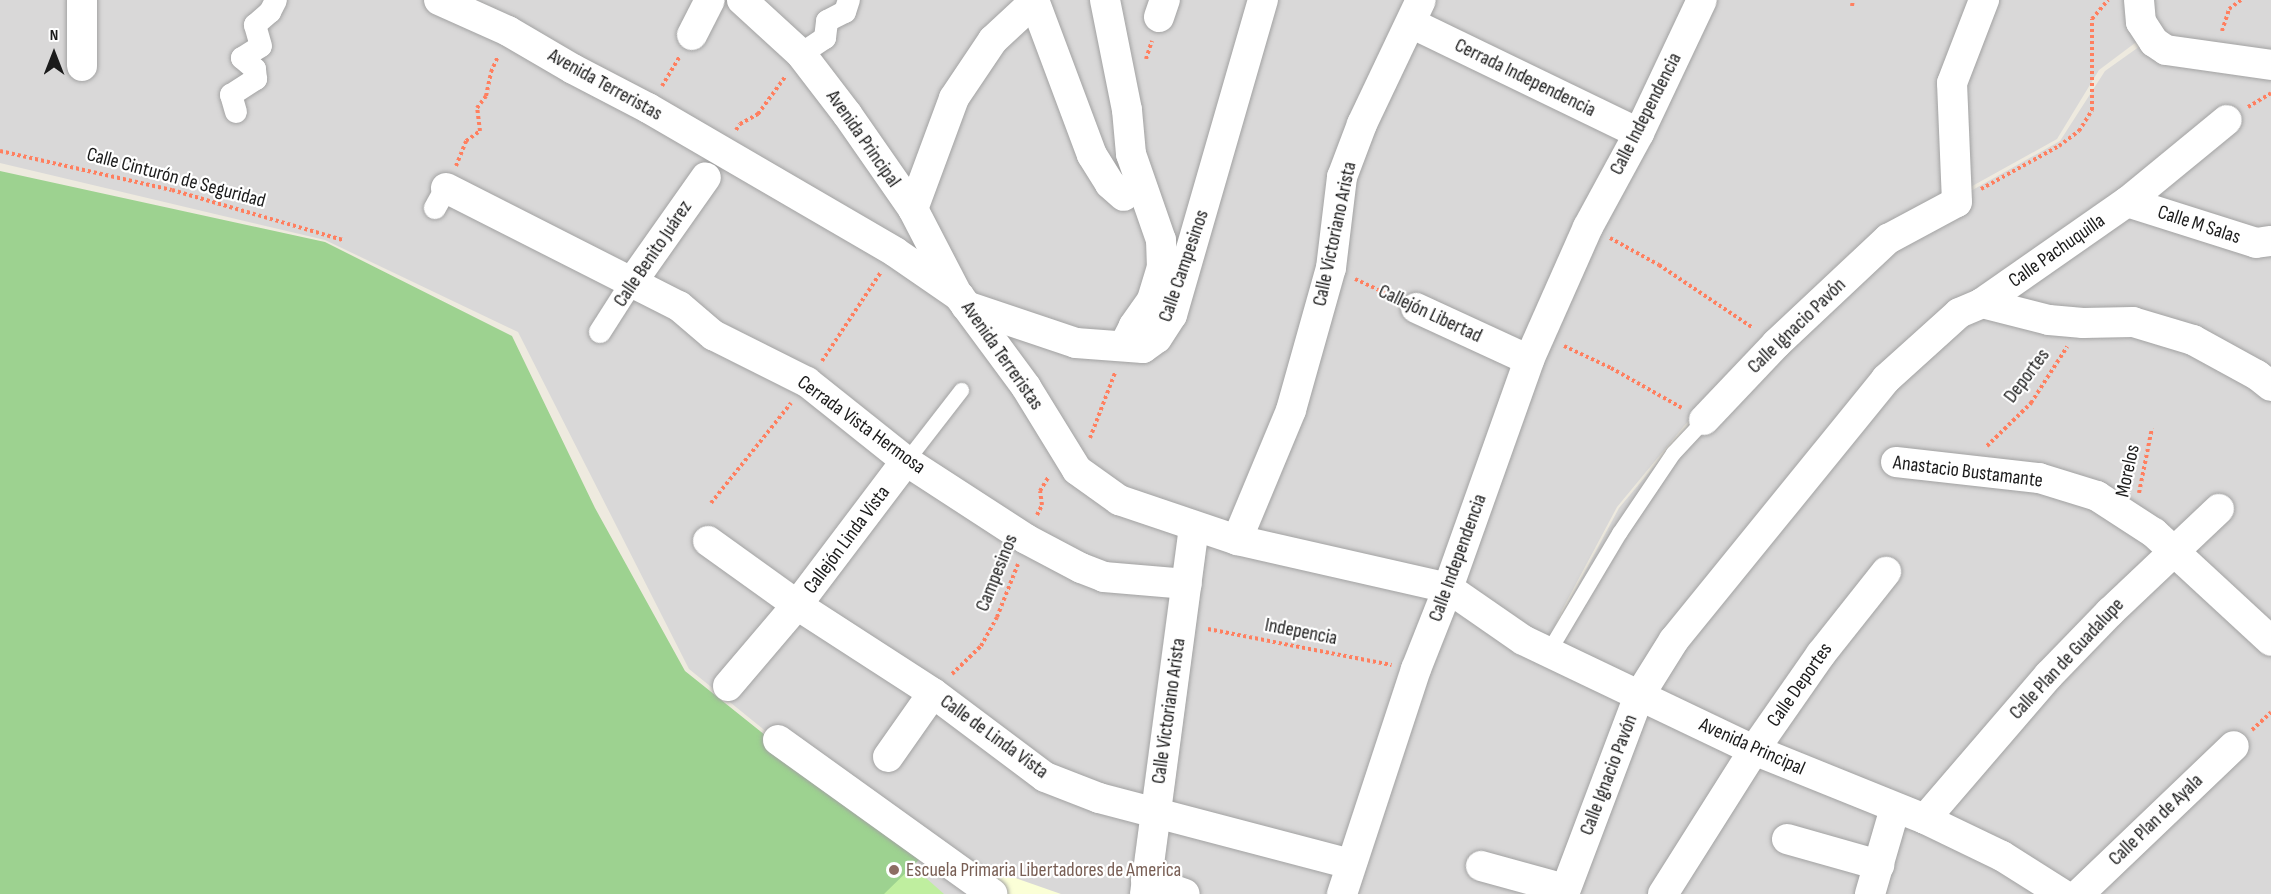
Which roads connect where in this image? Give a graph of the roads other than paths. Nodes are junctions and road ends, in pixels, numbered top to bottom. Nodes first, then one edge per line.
1 (82, 0) edge
2 (276, 0) edge
3 (439, 0) edge
4 (710, 0) edge
5 (742, 0) edge
6 (849, 0) edge
7 (1035, 0) edge
8 (1105, 0) edge
9 (1263, 0) edge
10 (1702, 0) edge
11 (1984, 0) edge
12 (2139, 0) edge
13 (1416, 12) edge
14 (692, 35) road end
15 (801, 54) junction
16 (2271, 65) edge
17 (82, 66) dead end
18 (236, 112) dead end
19 (2227, 120) dead end
20 (1639, 133) junction
21 (706, 177) dead end
22 (1124, 196) dead end
23 (441, 198) road end
24 (2127, 202) junction
25 (913, 209) junction
26 (2271, 241) edge
27 (632, 282) junction
28 (962, 301) junction
29 (1982, 303) junction
30 (1416, 308) road end
31 (600, 332) dead end
32 (1124, 346) junction
33 (1535, 347) junction
34 (1886, 379) joint
35 (2271, 386) edge
36 (960, 390) dead end
37 (1704, 420) joint
38 (906, 461) junction
39 (1896, 462) dead end
40 (2219, 509) dead end
41 (1194, 527) junction
42 (1237, 540) junction
43 (708, 541) dead end
44 (2173, 550) junction
45 (1886, 572) dead end
46 (1187, 584) junction
47 (1448, 588) junction
48 (797, 605) junction
49 (2271, 641) edge
50 (1548, 652) junction
51 (728, 686) dead end
52 (933, 693) junction
53 (1639, 696) junction
54 (778, 740) dead end
55 (2234, 746) dead end
56 (1754, 750) junction
57 (888, 757) dead end
58 (1895, 808) junction
59 (1156, 813) junction
60 (1925, 819) junction
61 (1788, 839) dead end
62 (1351, 864) junction
63 (1481, 866) dead end
64 (1879, 866) junction
65 (1146, 887) edge
66 (1564, 891) edge
67 (992, 894) edge
68 (1185, 894) edge
69 (1342, 894) edge
70 (1664, 894) edge
71 (1870, 894) edge
72 (2062, 894) edge
73 (2079, 894) edge

1 - 17 street
2 - 18 street
3 - 28 street, Avenida Terreristas
4 - 14 street
5 - 15 street, Avenida Principal
6 - 15 street
7 - 22 street
7 - 25 street
8 - 32 street
9 - 32 street, Calle Campesinos
10 - 20 street, Calle Independencia
11 - 37 street, Calle Ignacio Pavón
12 - 16 street
13 - 20 street, Cerrada Independencia
13 - 42 street, Calle Victoriano Arista
15 - 25 street, Avenida Principal
19 - 24 street, Calle Pachuquilla
20 - 33 street, Calle Independencia
21 - 27 street, Calle Benito Juárez
23 - 27 street, Cerrada Vista Hermosa
24 - 26 street, Calle M Salas
24 - 29 street, Calle Pachuquilla
25 - 28 street, Avenida Principal
27 - 31 street, Calle Benito Juárez
27 - 38 street, Cerrada Vista Hermosa
28 - 32 street, Calle Campesinos
28 - 41 street, Avenida Terreristas
29 - 34 street, Calle Pachuquilla
29 - 35 street
30 - 33 street, Callejón Libertad
33 - 47 street, Calle Independencia
34 - 53 street, Calle Ignacio Pavón
36 - 38 lane, Callejón Linda Vista
37 - 50 lane, Calle Ignacio Pavón
38 - 46 street, Cerrada Vista Hermosa
38 - 48 street, Callejón Linda Vista
39 - 44 street, Anastacio Bustamante
40 - 44 street, Calle Plan de Guadalupe
41 - 42 street, Avenida Terreristas
41 - 46 street, Calle Victoriano Arista
42 - 47 street, Avenida Terreristas
43 - 48 street, Calle de Linda Vista
44 - 49 street, Anastacio Bustamante
44 - 60 street, Calle Plan de Guadalupe
45 - 56 street, Calle Deportes
46 - 59 street, Calle Victoriano Arista
47 - 50 street, Avenida Principal
47 - 62 street, Calle Independencia
48 - 51 street, Callejón Linda Vista
48 - 52 street, Calle de Linda Vista
50 - 53 street, Avenida Principal
52 - 57 street
52 - 59 street, Calle de Linda Vista
53 - 56 street, Avenida Principal
53 - 66 street, Calle Ignacio Pavón
54 - 67 street
55 - 73 street, Calle Plan de Ayala
56 - 58 street, Avenida Principal
56 - 70 street, Calle Deportes
58 - 60 street, Avenida Principal
58 - 64 street
59 - 62 street, Calle de Linda Vista
59 - 65 street, Calle Victoriano Arista
60 - 72 street, Avenida Principal
61 - 64 street
62 - 69 street, Calle Independencia
63 - 66 street
64 - 71 street
65 - 68 street

